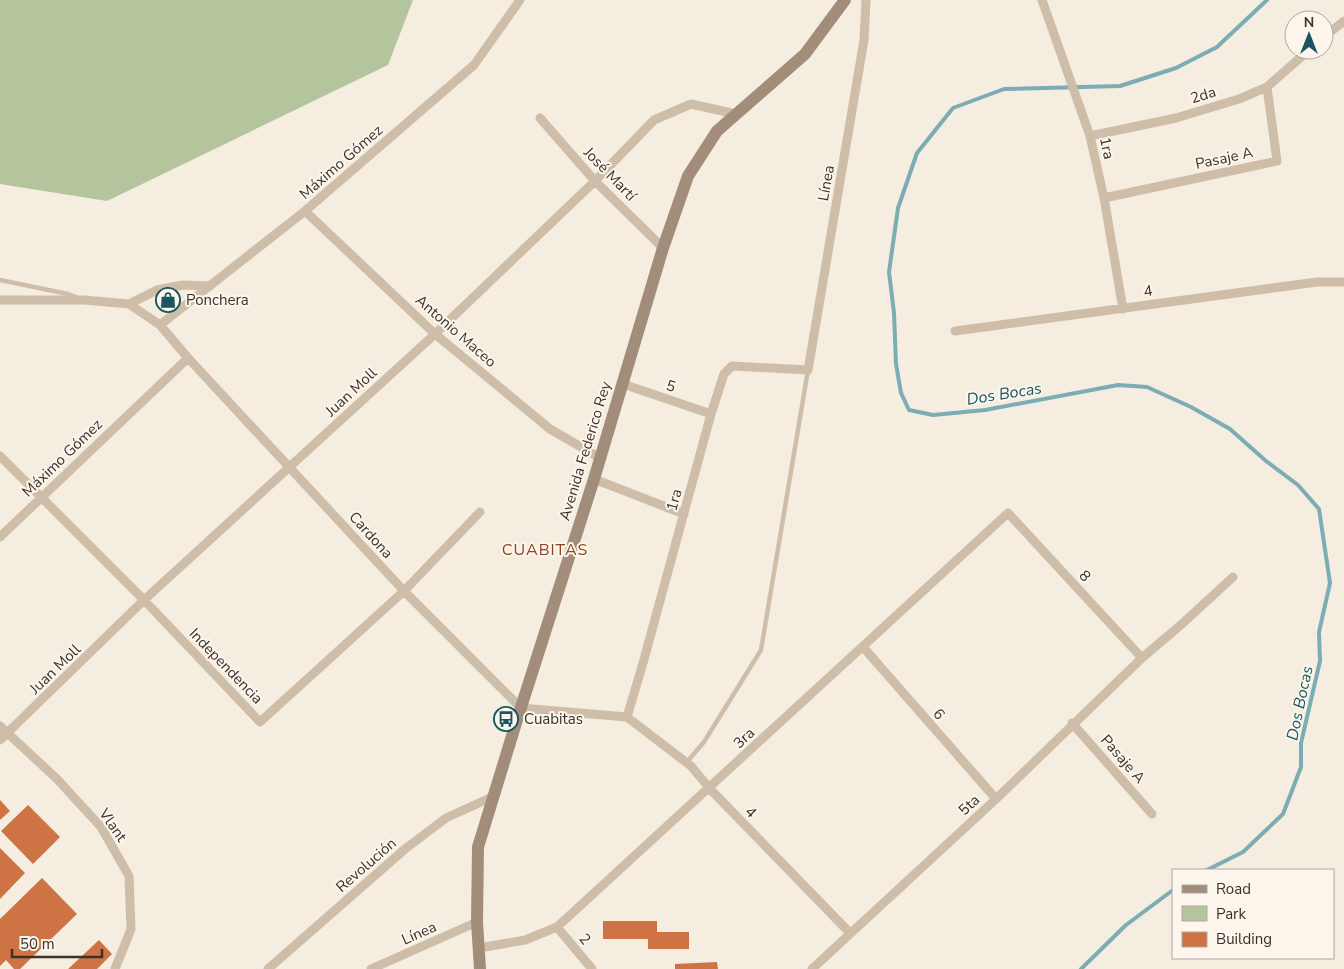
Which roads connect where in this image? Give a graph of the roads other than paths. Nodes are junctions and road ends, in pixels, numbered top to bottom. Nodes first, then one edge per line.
1 (520, 0) edge
2 (845, 0) edge
3 (866, 0) edge
4 (1042, 0) edge
5 (1344, 21) edge
6 (1334, 29) edge
7 (1298, 60) edge
8 (1267, 87) junction
9 (736, 114) junction
10 (540, 118) dead end
11 (1090, 136) junction
12 (595, 180) junction
13 (1104, 198) junction
14 (305, 211) junction
15 (663, 248) junction
16 (0, 280) edge
17 (1344, 282) edge
18 (210, 286) junction
19 (0, 300) edge
20 (84, 300) junction
21 (129, 304) junction
22 (1123, 309) junction
23 (160, 325) junction
24 (955, 330) dead end
25 (435, 334) junction
26 (188, 358) junction
27 (808, 370) junction
28 (623, 384) junction
29 (710, 414) junction
30 (0, 456) edge
31 (600, 458) junction
32 (290, 467) junction
33 (594, 479) junction
34 (41, 497) junction
35 (480, 512) dead end
36 (1008, 513) joint
37 (684, 514) junction
38 (0, 537) edge
39 (1234, 577) dead end
40 (404, 591) junction
41 (144, 600) junction
42 (863, 647) junction
43 (1142, 658) junction
44 (521, 708) junction
45 (626, 717) junction
46 (1072, 723) junction
47 (0, 726) edge
48 (8, 733) junction
49 (0, 740) edge
50 (686, 763) junction
51 (710, 788) junction
52 (492, 797) junction
53 (996, 799) junction
54 (1152, 814) dead end
55 (478, 922) junction
56 (557, 927) junction
57 (850, 933) junction
58 (479, 948) junction
59 (115, 969) edge
60 (268, 969) edge
61 (371, 969) edge
62 (480, 969) edge
63 (592, 969) edge
64 (812, 969) edge

1 - 14 street, Máximo Gómez
2 - 9 main road, Avenida Federico Rey
3 - 27 street, Línea
4 - 11 street, 1ra
5 - 6 street
7 - 8 street, 2da
8 - 11 street, 2da
8 - 13 street, Pasaje A
9 - 12 street, Juan Moll
9 - 15 main road, Avenida Federico Rey
10 - 12 street, José Martí
11 - 13 street, 1ra
12 - 15 street, José Martí
12 - 25 street, Juan Moll
13 - 22 street, 1ra
14 - 18 street, Máximo Gómez
14 - 25 street, Antonio Maceo
15 - 28 main road, Avenida Federico Rey
16 - 20 lane
17 - 22 street, 4
18 - 21 street
18 - 23 street, Máximo Gómez
19 - 20 street
20 - 21 street
21 - 23 street, Cardona
22 - 24 street, 4
23 - 26 street, Cardona
25 - 31 street, Antonio Maceo
25 - 32 street, Juan Moll
26 - 32 street, Cardona
26 - 34 street, Máximo Gómez
27 - 29 street, 1ra
27 - 50 lane
28 - 29 street, 5
28 - 31 main road, Avenida Federico Rey
29 - 37 street, 1ra
30 - 34 street, Independencia
31 - 33 main road, Avenida Federico Rey
32 - 40 street, Cardona
32 - 41 street, Juan Moll
33 - 37 street
33 - 44 main road, Avenida Federico Rey
34 - 38 street, Máximo Gómez
34 - 41 street, Independencia
35 - 40 street, Independencia
36 - 42 street, 3ra
36 - 43 street, 8
37 - 45 street, 1ra
39 - 43 street, 5ta
40 - 41 street, Independencia
40 - 44 street, Cardona
41 - 48 street, Juan Moll
42 - 51 street, 3ra
42 - 53 street, 6
43 - 46 street, 5ta
44 - 45 street
44 - 52 main road, Avenida Federico Rey
45 - 50 street, 4
46 - 53 street, 5ta
46 - 54 street, Pasaje A
47 - 48 street, Vlant
48 - 49 street, Juan Moll
48 - 59 street, Vlant
50 - 51 street, 4
51 - 56 street, 3ra
51 - 57 street, 4
52 - 55 main road, Avenida Federico Rey
52 - 60 street, Revolución
53 - 57 street, 5ta
55 - 58 main road, Avenida Federico Rey
55 - 61 street, Línea
56 - 58 street, 3ra
56 - 63 street, 2
57 - 64 street, 5ta
58 - 62 main road, Avenida Federico Rey

